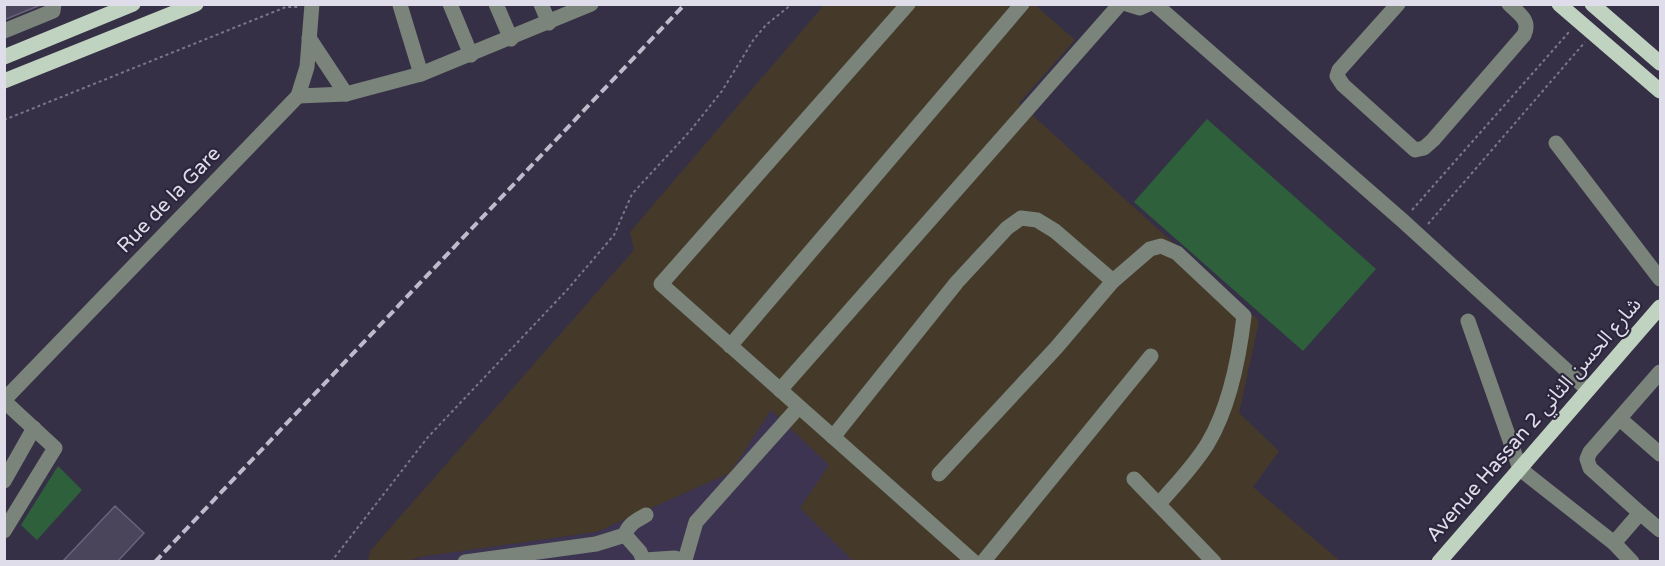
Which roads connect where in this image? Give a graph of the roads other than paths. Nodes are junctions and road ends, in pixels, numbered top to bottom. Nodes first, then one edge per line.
1 (54, 4) edge
2 (133, 4) edge
3 (196, 4) edge
4 (450, 4) edge
5 (496, 4) edge
6 (541, 4) edge
7 (908, 4) edge
8 (1023, 4) edge
9 (1119, 4) edge
10 (1127, 4) edge
11 (1149, 4) edge
12 (1155, 4) edge
13 (1398, 4) edge
14 (1509, 4) edge
15 (1559, 4) edge
16 (1592, 4) edge
17 (400, 5) edge
18 (588, 5) edge
19 (311, 6) edge
20 (549, 23) junction
21 (4, 31) edge
22 (309, 38) junction
23 (511, 39) junction
24 (471, 55) junction
25 (4, 57) edge
26 (1660, 63) edge
27 (421, 74) junction
28 (4, 81) edge
29 (1660, 91) edge
30 (346, 94) junction
31 (298, 96) junction
32 (1556, 143) dead end
33 (1660, 279) edge
34 (1113, 281) junction
35 (1660, 307) edge
36 (1468, 321) dead end
37 (730, 346) junction
38 (1151, 356) dead end
39 (1660, 372) edge
40 (780, 390) junction
41 (1588, 390) junction
42 (4, 400) edge
43 (796, 410) dead end
44 (1620, 419) junction
45 (34, 428) junction
46 (833, 437) junction
47 (1660, 454) edge
48 (1520, 469) junction
49 (939, 474) dead end
50 (1134, 479) dead end
51 (4, 481) edge
52 (1159, 504) junction
53 (1640, 513) junction
54 (646, 515) dead end
55 (1660, 530) edge
56 (4, 531) edge
57 (625, 535) junction
58 (1614, 543) junction
59 (465, 561) edge
60 (644, 561) edge
61 (685, 561) edge
62 (974, 561) edge
63 (983, 561) edge
64 (1214, 561) edge
65 (1439, 561) edge
66 (1632, 561) edge

1 - 21 street
2 - 25 main road
3 - 28 main road
4 - 24 street
5 - 23 street
6 - 20 street
7 - 37 street
8 - 37 street
9 - 40 street
10 - 11 street
12 - 41 street
13 - 14 street
15 - 29 main road
16 - 26 main road
17 - 27 street
18 - 20 street
19 - 22 street, Rue de la Gare
20 - 23 street
22 - 30 street
22 - 31 street, Rue de la Gare
23 - 24 street
24 - 27 street
27 - 30 street
30 - 31 street
31 - 42 street, Rue de la Gare
32 - 33 street
34 - 46 street
34 - 49 street
34 - 52 street
35 - 41 main road, Avenue Hassan 2 شارع الحسن الثاني
36 - 48 street
37 - 40 street
38 - 63 street
39 - 44 street
40 - 46 street
41 - 48 main road, Avenue Hassan 2 شارع الحسن الثاني
42 - 45 street
43 - 61 street
44 - 47 street
44 - 53 street
45 - 51 street
45 - 56 street
46 - 62 street
48 - 58 street
48 - 65 main road, Avenue Hassan 2 شارع الحسن الثاني
50 - 52 street
52 - 64 street
53 - 55 street
53 - 58 street
54 - 57 street
57 - 59 street
57 - 60 street
58 - 66 street
60 - 61 street

